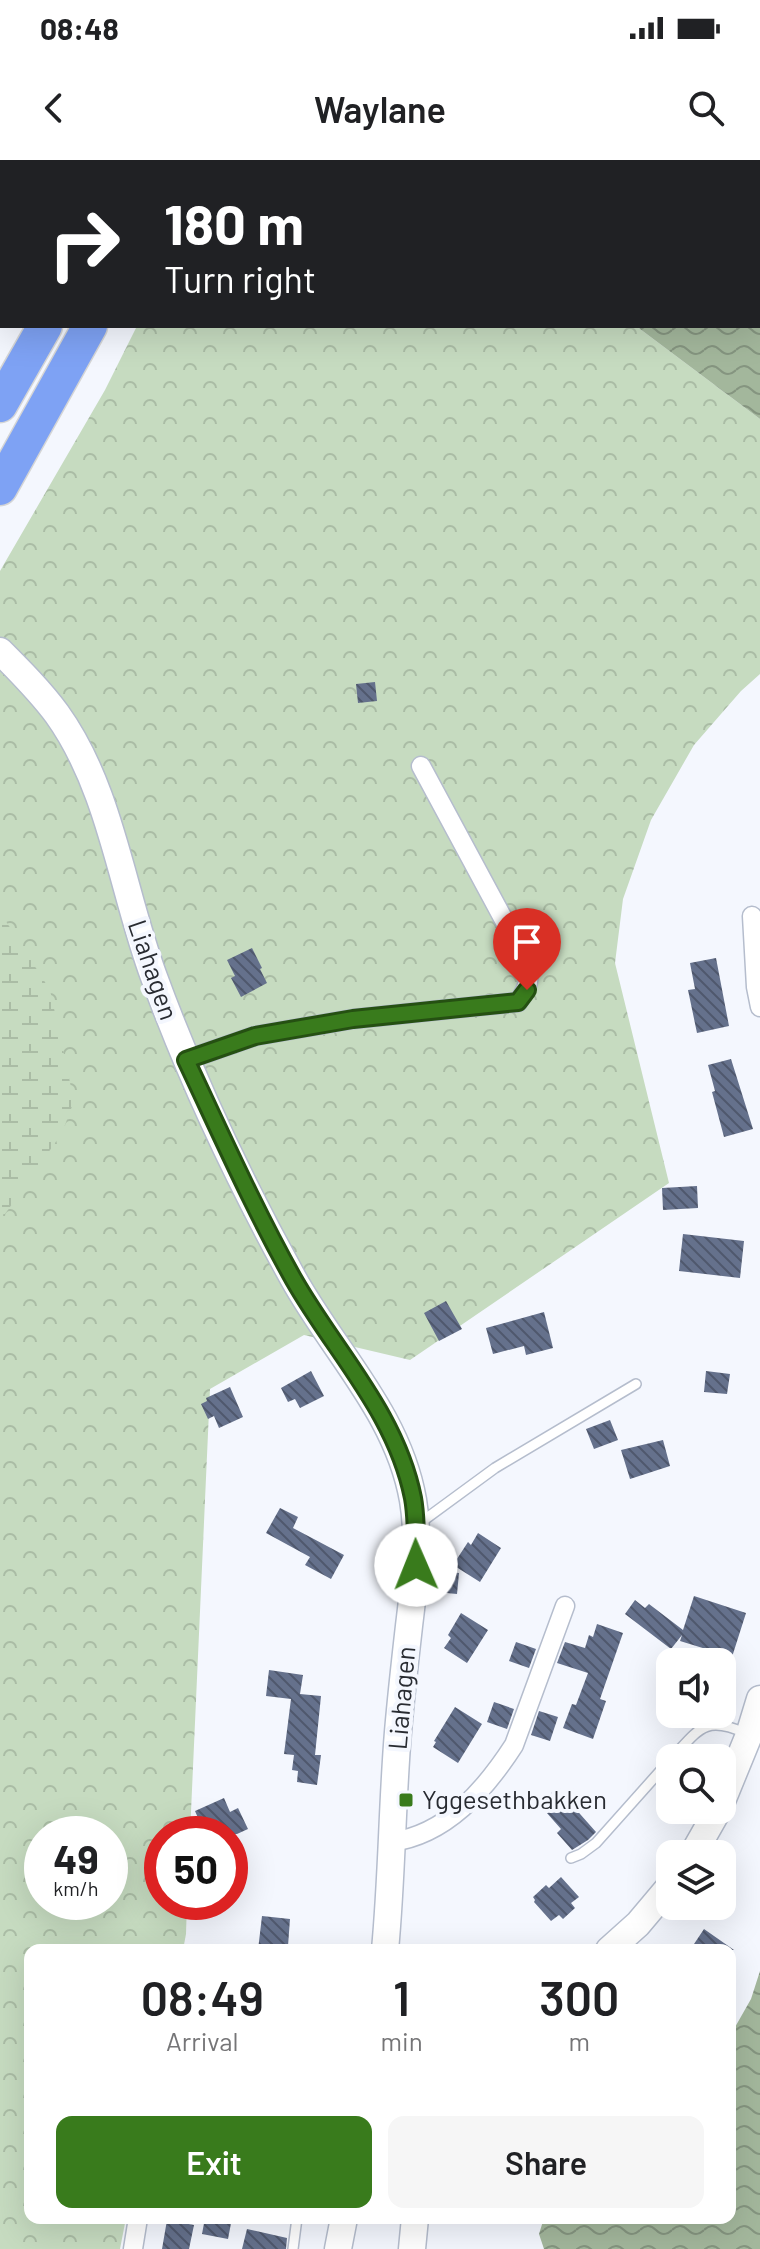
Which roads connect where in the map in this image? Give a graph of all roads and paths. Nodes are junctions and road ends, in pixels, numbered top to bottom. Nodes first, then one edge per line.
1 (44, 328) edge
2 (89, 328) edge
3 (0, 405) edge
4 (0, 488) edge
5 (0, 651) edge
6 (421, 766) dead end
7 (752, 916) dead end
8 (760, 1007) edge
9 (186, 1060) junction
10 (636, 1384) dead end
11 (416, 1526) junction
12 (565, 1606) dead end
13 (760, 1699) edge
14 (749, 1735) junction
15 (685, 1744) edge
16 (736, 1767) edge
17 (656, 1776) edge
18 (391, 1842) junction
19 (571, 1858) dead end
20 (656, 1903) edge
21 (385, 1944) edge
22 (616, 1944) edge
23 (137, 2224) edge
24 (296, 2224) edge
25 (343, 2224) edge
26 (414, 2224) edge
27 (133, 2249) edge
28 (293, 2249) edge
29 (338, 2249) edge
30 (412, 2249) edge

1 - 3 highway
2 - 4 highway
5 - 9 main road, Liahagen
6 - 9 street
7 - 8 street
9 - 11 main road, Liahagen
10 - 11 lane
11 - 18 main road, Liahagen
12 - 18 street
13 - 14 main road
14 - 15 lane
14 - 16 main road
17 - 19 lane
18 - 21 main road, Liahagen
20 - 22 main road
23 - 27 street
24 - 28 lane
25 - 29 main road
26 - 30 main road

